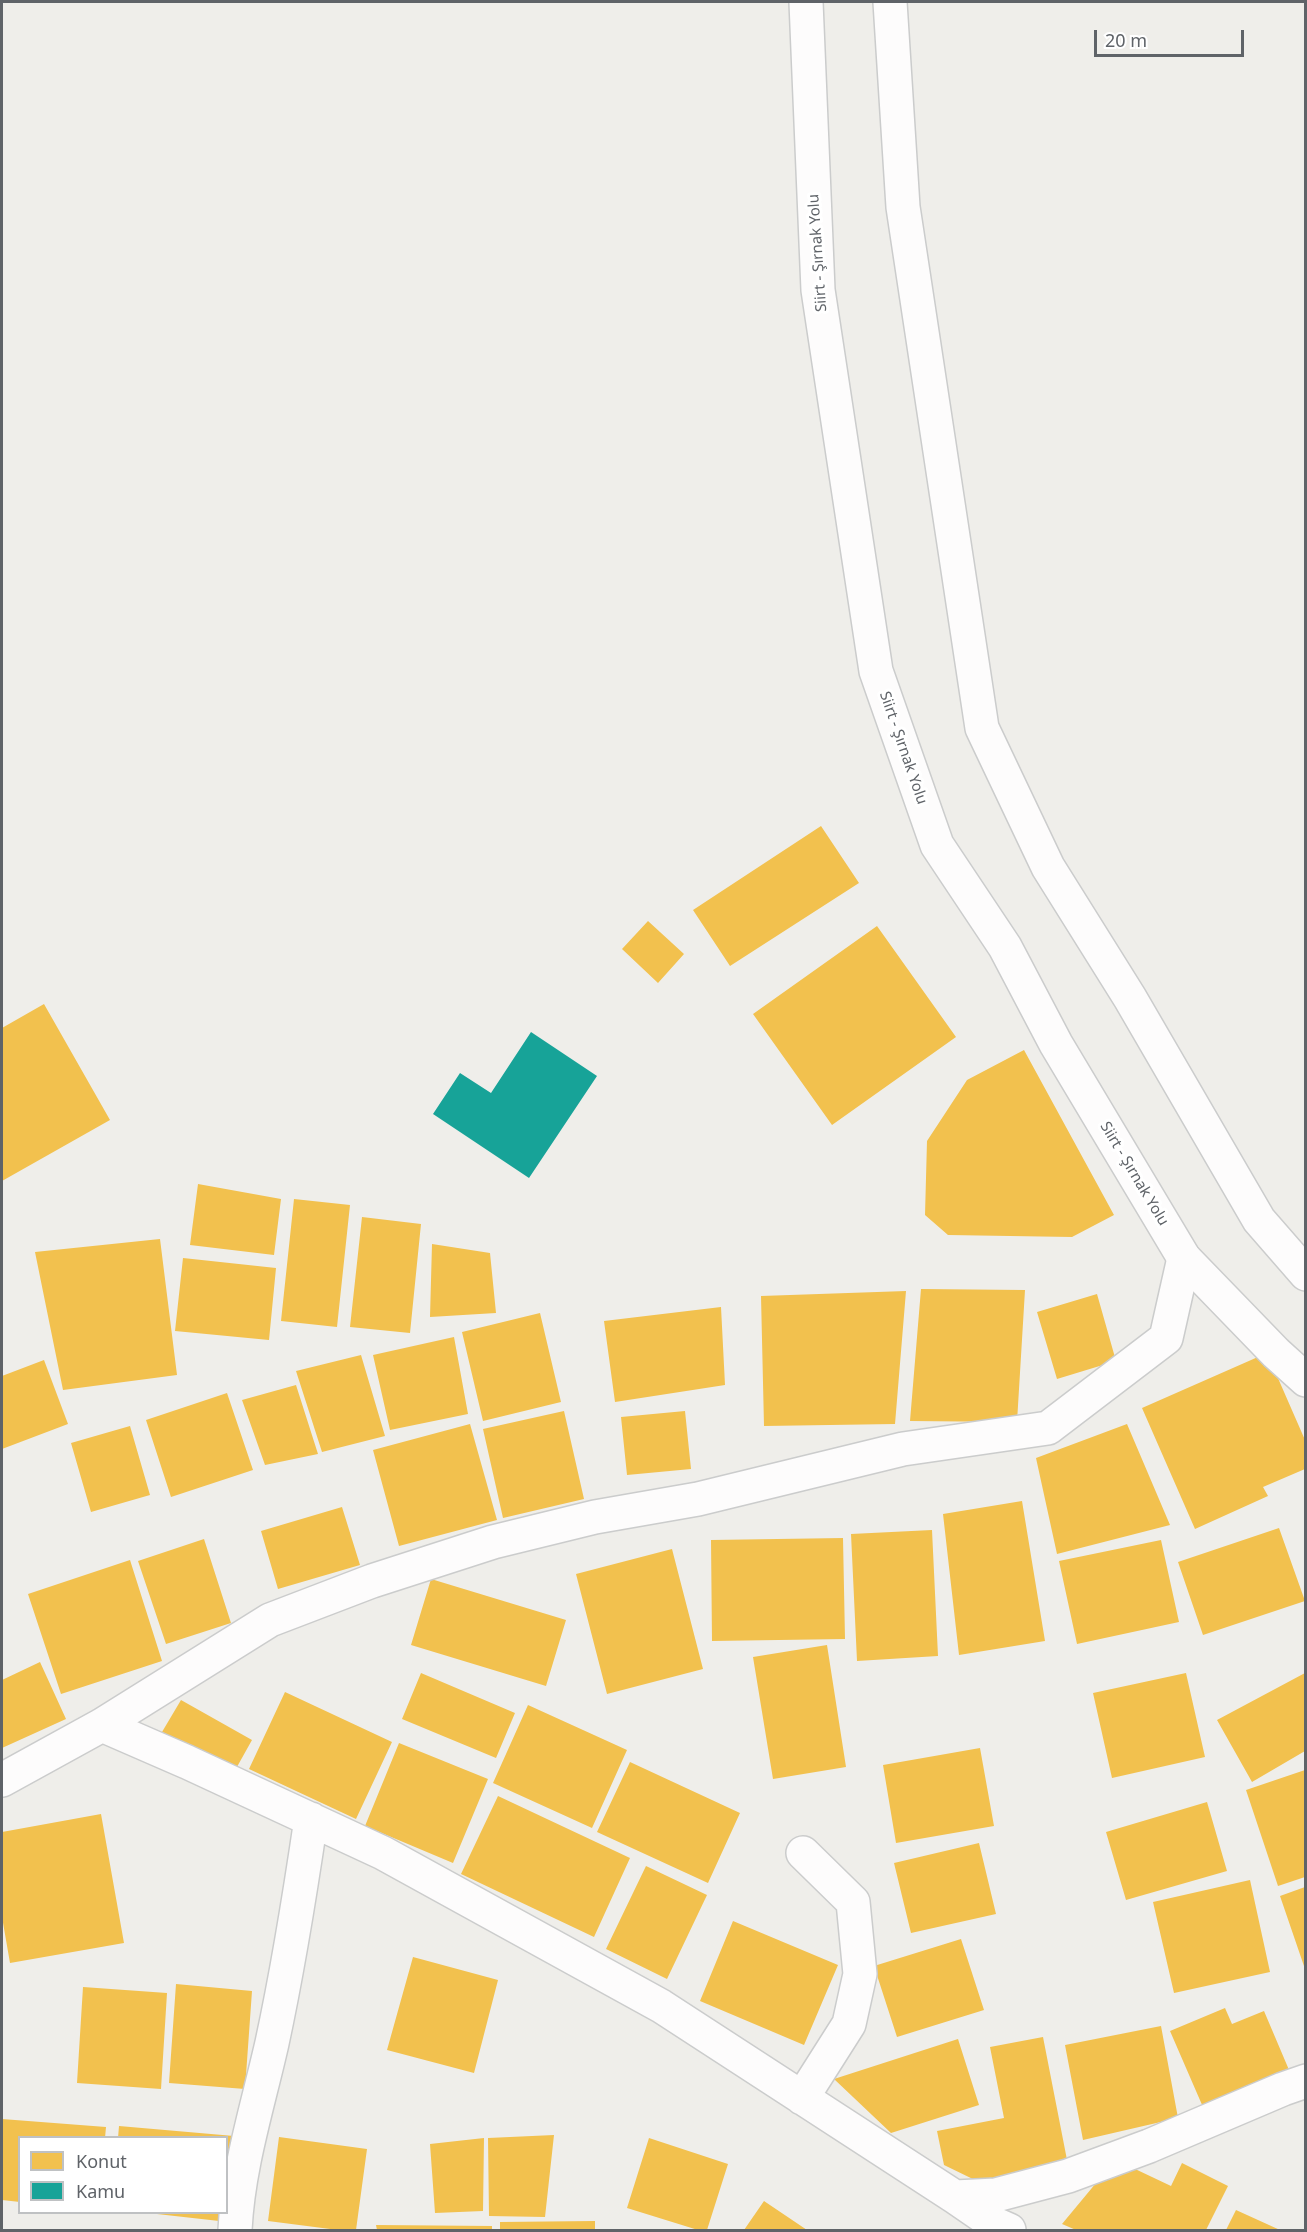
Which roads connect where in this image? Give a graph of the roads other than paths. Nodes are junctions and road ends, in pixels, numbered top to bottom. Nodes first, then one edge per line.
1 (806, 2) edge
2 (890, 2) edge
3 (1184, 1258) junction
4 (1305, 1274) edge
5 (1305, 1380) edge
6 (102, 1725) junction
7 (2, 1780) edge
8 (311, 1819) junction
9 (803, 1853) dead end
10 (1305, 2081) edge
11 (802, 2098) junction
12 (955, 2197) junction
13 (235, 2230) edge
14 (1009, 2230) edge

1 - 3 street, Siirt - Şırnak Yolu
2 - 4 street
3 - 5 street, Siirt - Şırnak Yolu
3 - 6 street
6 - 7 street
6 - 8 street
8 - 11 street
8 - 13 street
9 - 11 street
10 - 12 street
11 - 12 street
12 - 14 street

